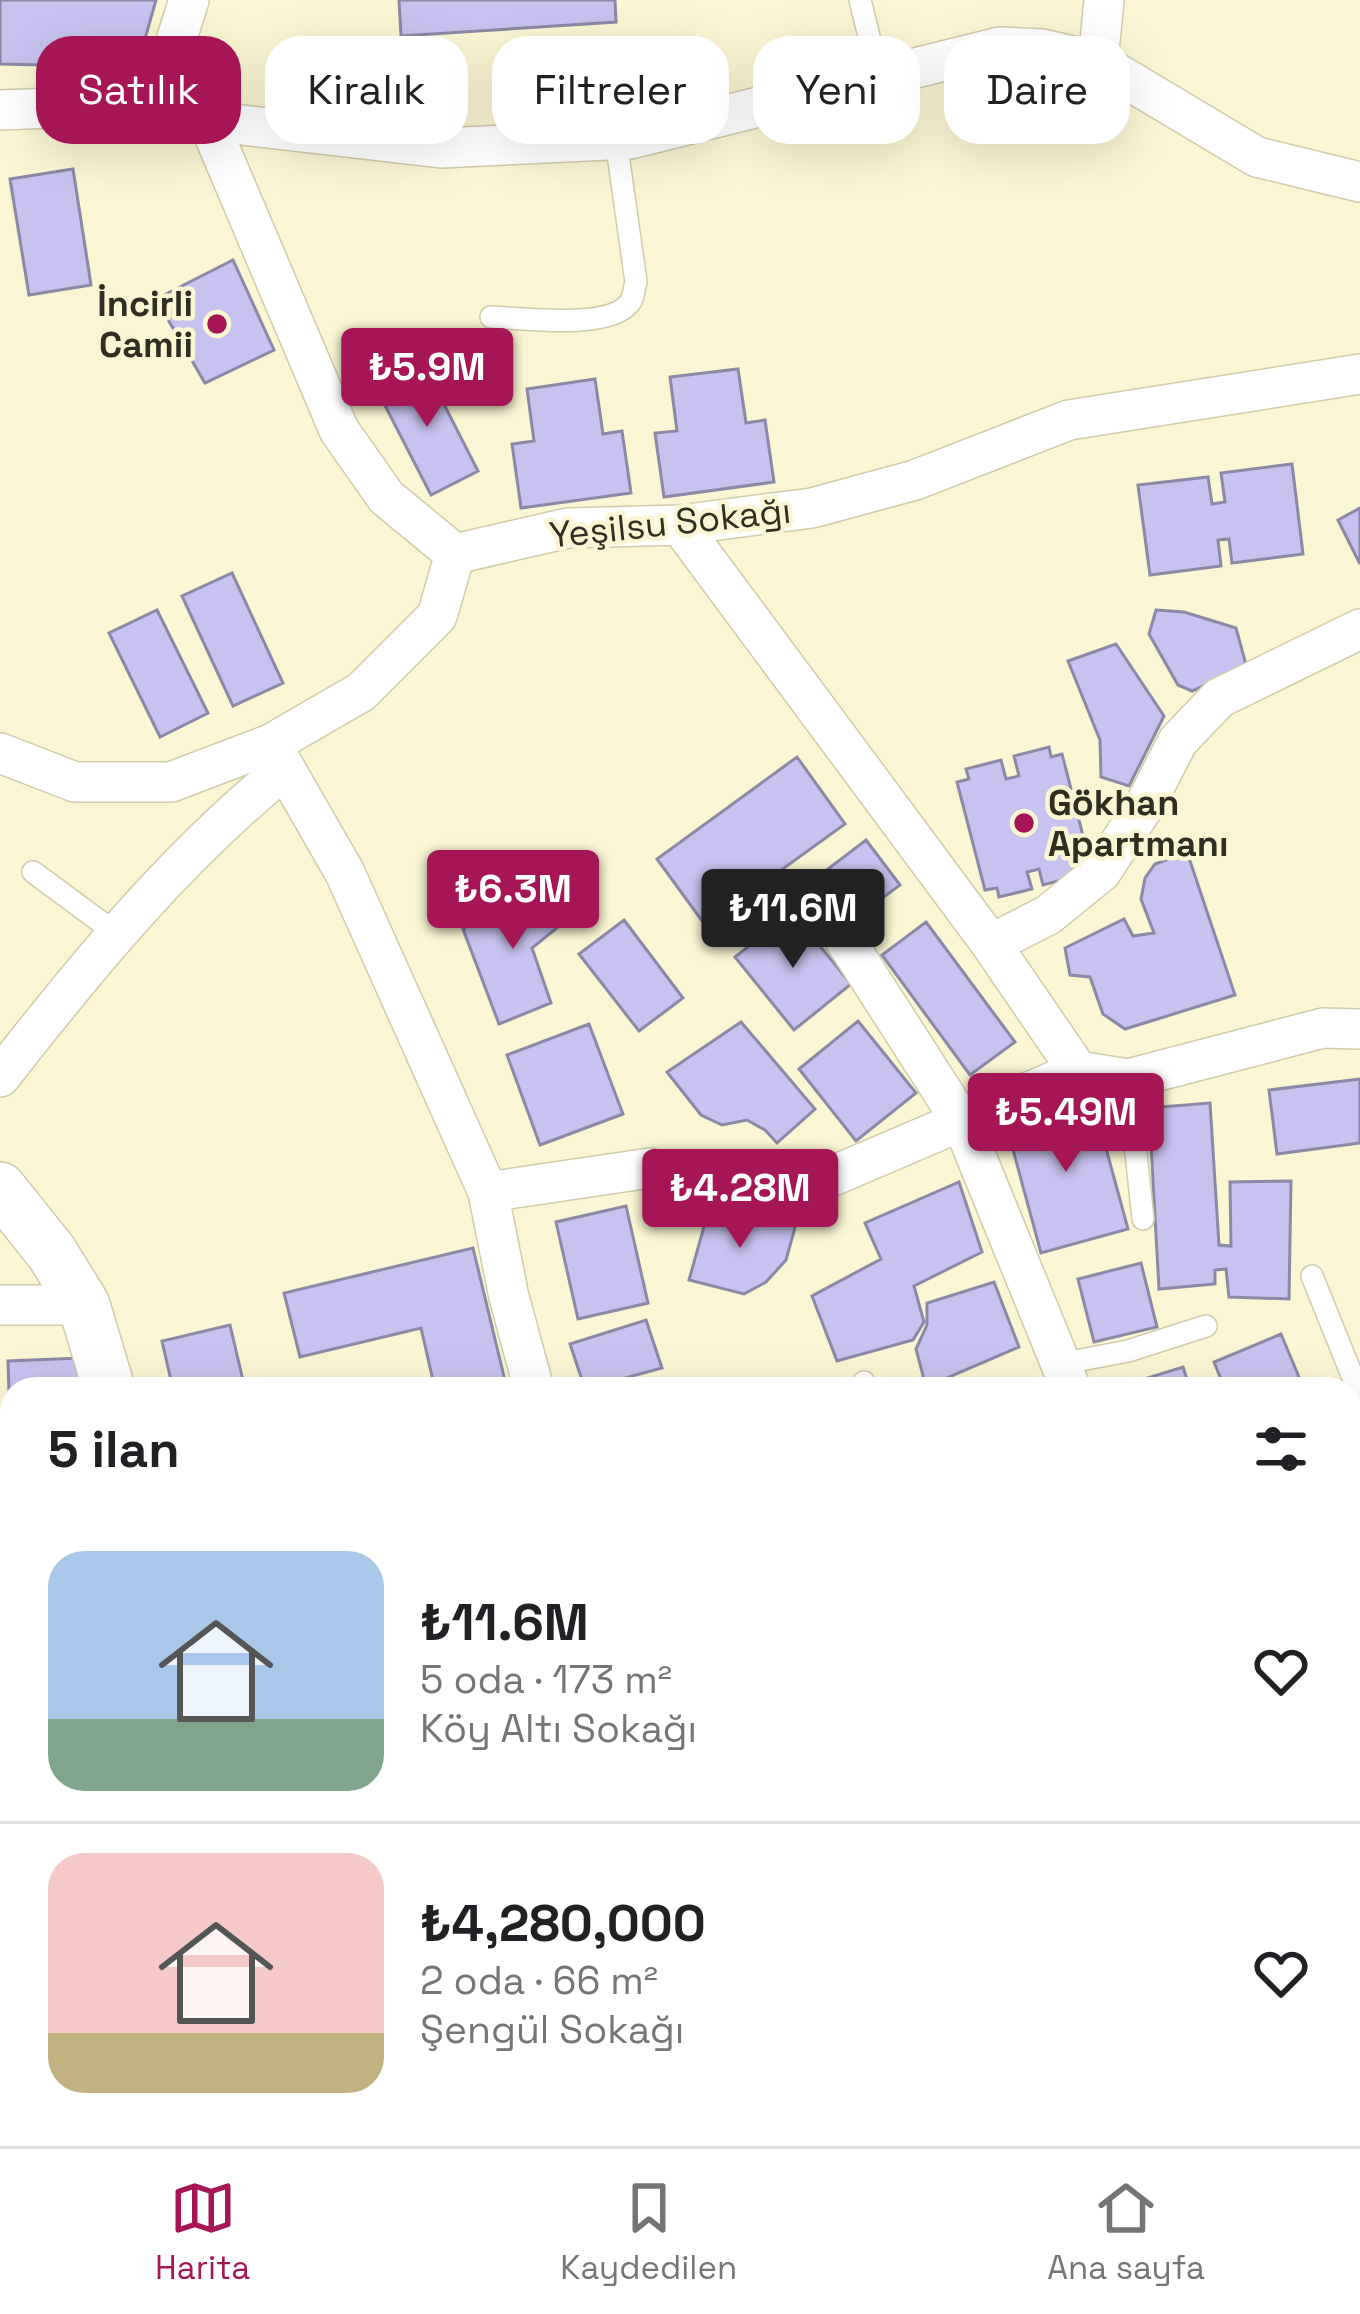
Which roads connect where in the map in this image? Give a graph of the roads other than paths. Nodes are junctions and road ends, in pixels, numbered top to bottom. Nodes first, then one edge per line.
1 (189, 0) edge
2 (860, 0) edge
3 (1104, 0) edge
4 (178, 36) edge
5 (869, 36) edge
6 (1101, 36) edge
7 (1130, 81) edge
8 (36, 109) edge
9 (0, 110) edge
10 (241, 125) edge
11 (218, 144) edge
12 (528, 144) edge
13 (617, 144) edge
14 (1360, 182) edge
15 (490, 317) dead end
16 (1360, 374) edge
17 (680, 525) junction
18 (455, 554) junction
19 (1360, 629) edge
20 (0, 752) edge
21 (278, 757) junction
22 (33, 872) dead end
23 (824, 907) dead end
24 (116, 934) junction
25 (991, 944) junction
26 (1360, 1029) edge
27 (1078, 1071) junction
28 (0, 1077) edge
29 (1128, 1079) junction
30 (962, 1122) junction
31 (0, 1188) edge
32 (488, 1192) junction
33 (1143, 1219) dead end
34 (1312, 1276) dead end
35 (0, 1305) edge
36 (84, 1305) junction
37 (1206, 1326) dead end
38 (1065, 1376) edge
39 (105, 1377) edge
40 (531, 1377) edge
41 (1353, 1377) edge

1 - 4 street
2 - 5 lane
3 - 6 street
7 - 14 street
8 - 9 street
10 - 12 street
11 - 18 street
13 - 15 lane
16 - 17 street, Yeşilsu Sokağı
17 - 18 street, Yeşilsu Sokağı
17 - 25 street
18 - 21 street
19 - 25 street
20 - 21 street
21 - 24 street
21 - 32 street
22 - 24 lane
23 - 30 street
24 - 28 street
25 - 27 street
26 - 29 street
27 - 29 street
27 - 30 street
29 - 33 lane
30 - 32 street
30 - 38 street
31 - 36 street
32 - 40 street
34 - 41 lane
35 - 36 street
36 - 39 street
37 - 38 lane

